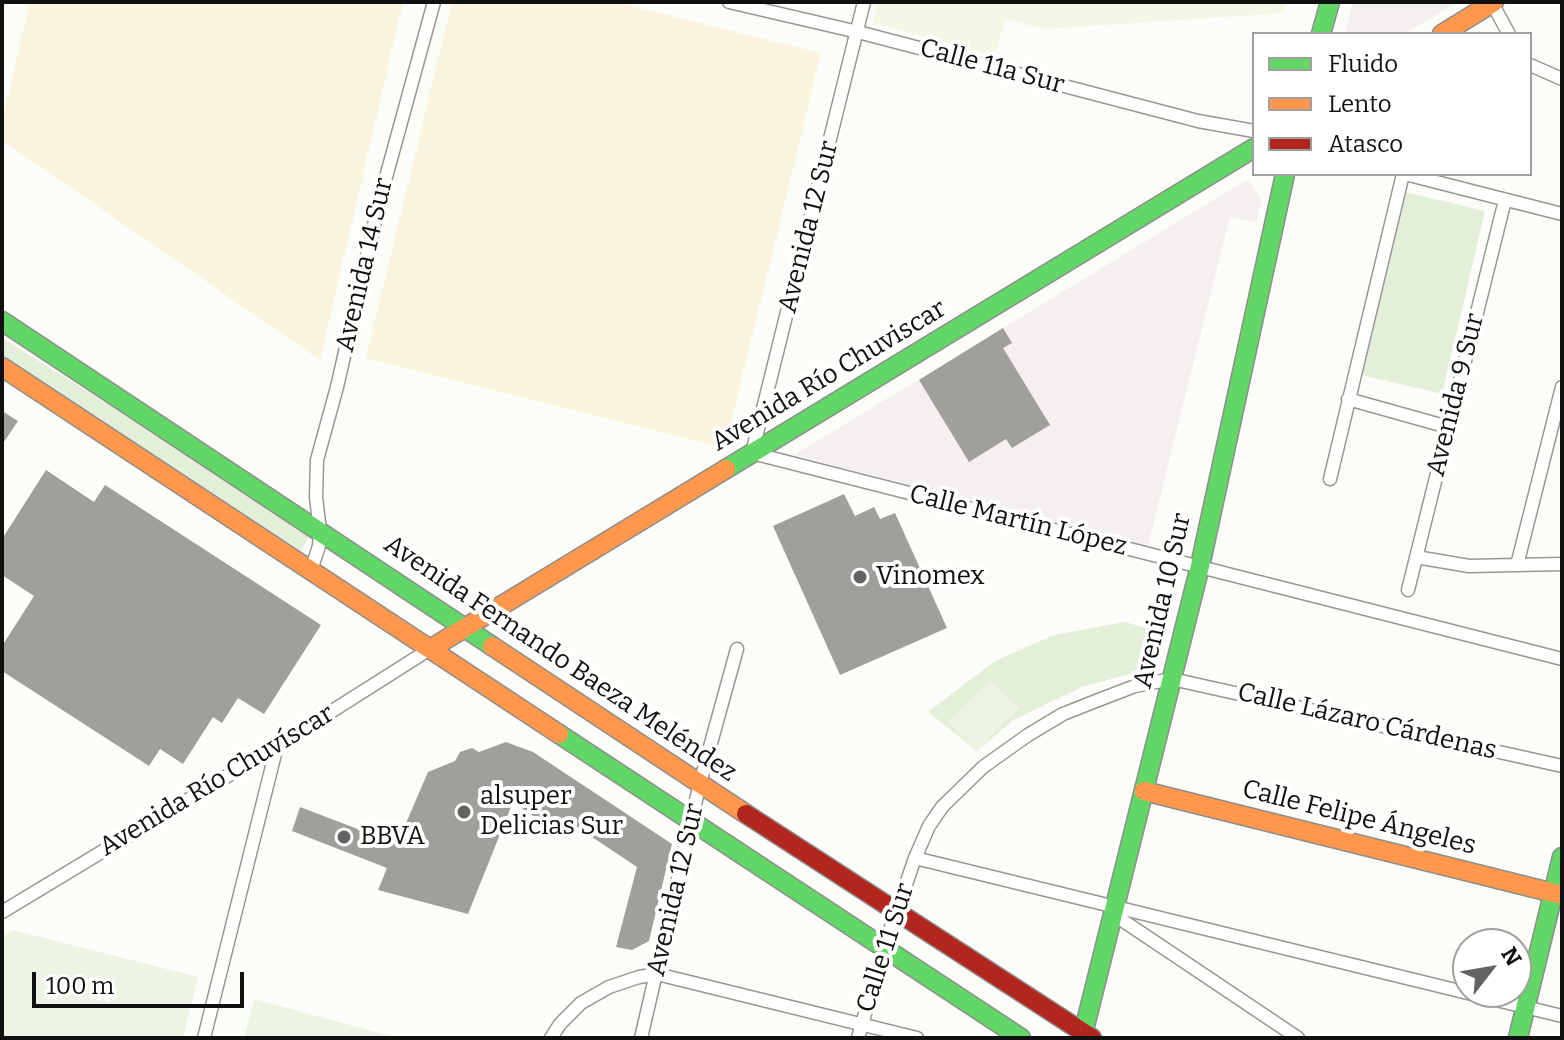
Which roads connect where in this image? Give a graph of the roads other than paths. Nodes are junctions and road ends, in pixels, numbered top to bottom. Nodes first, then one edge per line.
1 (434, 2) edge
2 (729, 2) edge
3 (864, 2) edge
4 (1330, 2) edge
5 (1493, 3) edge
6 (858, 32) junction
7 (1322, 32) edge
8 (1445, 32) edge
9 (1508, 32) edge
10 (1532, 66) edge
11 (1562, 79) edge
12 (1252, 131) edge
13 (1252, 149) edge
14 (1285, 176) edge
15 (1404, 176) edge
16 (1412, 176) edge
17 (1505, 200) junction
18 (1562, 214) edge
19 (2, 321) edge
20 (2, 367) edge
21 (1562, 387) edge
22 (1348, 399) junction
23 (1448, 427) junction
24 (752, 453) junction
25 (1330, 479) dead end
26 (320, 531) junction
27 (1416, 557) junction
28 (1562, 564) edge
29 (1517, 565) junction
30 (1200, 566) junction
31 (311, 570) junction
32 (1408, 590) dead end
33 (466, 627) junction
34 (430, 649) junction
35 (737, 649) dead end
36 (1562, 659) edge
37 (1172, 679) junction
38 (277, 746) junction
39 (1562, 766) edge
40 (700, 783) junction
41 (1144, 791) junction
42 (692, 821) junction
43 (1562, 857) edge
44 (915, 858) junction
45 (1557, 894) edge
46 (1114, 910) junction
47 (2, 912) edge
48 (896, 913) junction
49 (884, 948) junction
50 (657, 974) junction
51 (1532, 983) edge
52 (1452, 991) edge
53 (1525, 1008) joint
54 (1562, 1016) edge
55 (859, 1031) edge
56 (1086, 1036) edge
57 (204, 1038) edge
58 (551, 1038) edge
59 (641, 1038) edge
60 (917, 1038) edge
61 (1021, 1038) edge
62 (1298, 1038) edge
63 (1518, 1038) edge

1 - 26 street, Avenida 14 Sur
2 - 6 street, Calle 11a Sur
3 - 6 street, Avenida 12 Sur
4 - 7 main road
5 - 8 main road
5 - 9 street
6 - 12 street, Calle 11a Sur
6 - 24 street, Avenida 12 Sur
10 - 11 street
13 - 24 main road, Avenida Río Chuviscar
14 - 30 main road, Avenida 10 Sur
15 - 22 street
16 - 17 street
17 - 18 street
17 - 23 street, Avenida 9 Sur
19 - 26 main road, Avenida Fernando Baeza Meléndez
20 - 31 main road
21 - 29 street
22 - 23 street
22 - 25 street
23 - 27 street, Avenida 9 Sur
24 - 30 street, Calle Martín López
24 - 33 main road, Avenida Río Chuviscar
26 - 31 street, Avenida 14 Sur
26 - 33 main road, Avenida Fernando Baeza Meléndez
27 - 29 street
27 - 32 street, Avenida 9 Sur
28 - 29 street
30 - 36 street, Calle Martín López
30 - 37 main road, Avenida 10 Sur
31 - 34 main road
33 - 34 main road, Avenida Río Chuviscar
33 - 40 main road, Avenida Fernando Baeza Meléndez
34 - 38 street, Avenida Río Chuvíscar
34 - 42 main road
35 - 40 street, Avenida 12 Sur
37 - 39 street, Calle Lázaro Cárdenas
37 - 41 main road, Avenida 10 Sur
37 - 44 street, Calle 11 Sur
38 - 47 street, Avenida Río Chuvíscar
38 - 57 street
40 - 42 street, Avenida 12 Sur
40 - 48 main road, Avenida Fernando Baeza Meléndez
41 - 45 main road, Calle Felipe Ángeles
41 - 46 main road, Avenida 10 Sur
42 - 49 main road
42 - 50 street, Avenida 12 Sur
43 - 45 main road
44 - 46 street
44 - 48 street, Calle 11 Sur
45 - 51 main road
46 - 52 street
46 - 56 main road, Avenida 10 Sur
46 - 62 street
48 - 49 street, Calle 11 Sur
48 - 56 main road, Avenida Fernando Baeza Meléndez
49 - 55 street, Calle 11 Sur
49 - 61 main road
50 - 55 street
50 - 58 street
50 - 59 street, Avenida 12 Sur
53 - 54 street
53 - 63 main road
55 - 60 street

